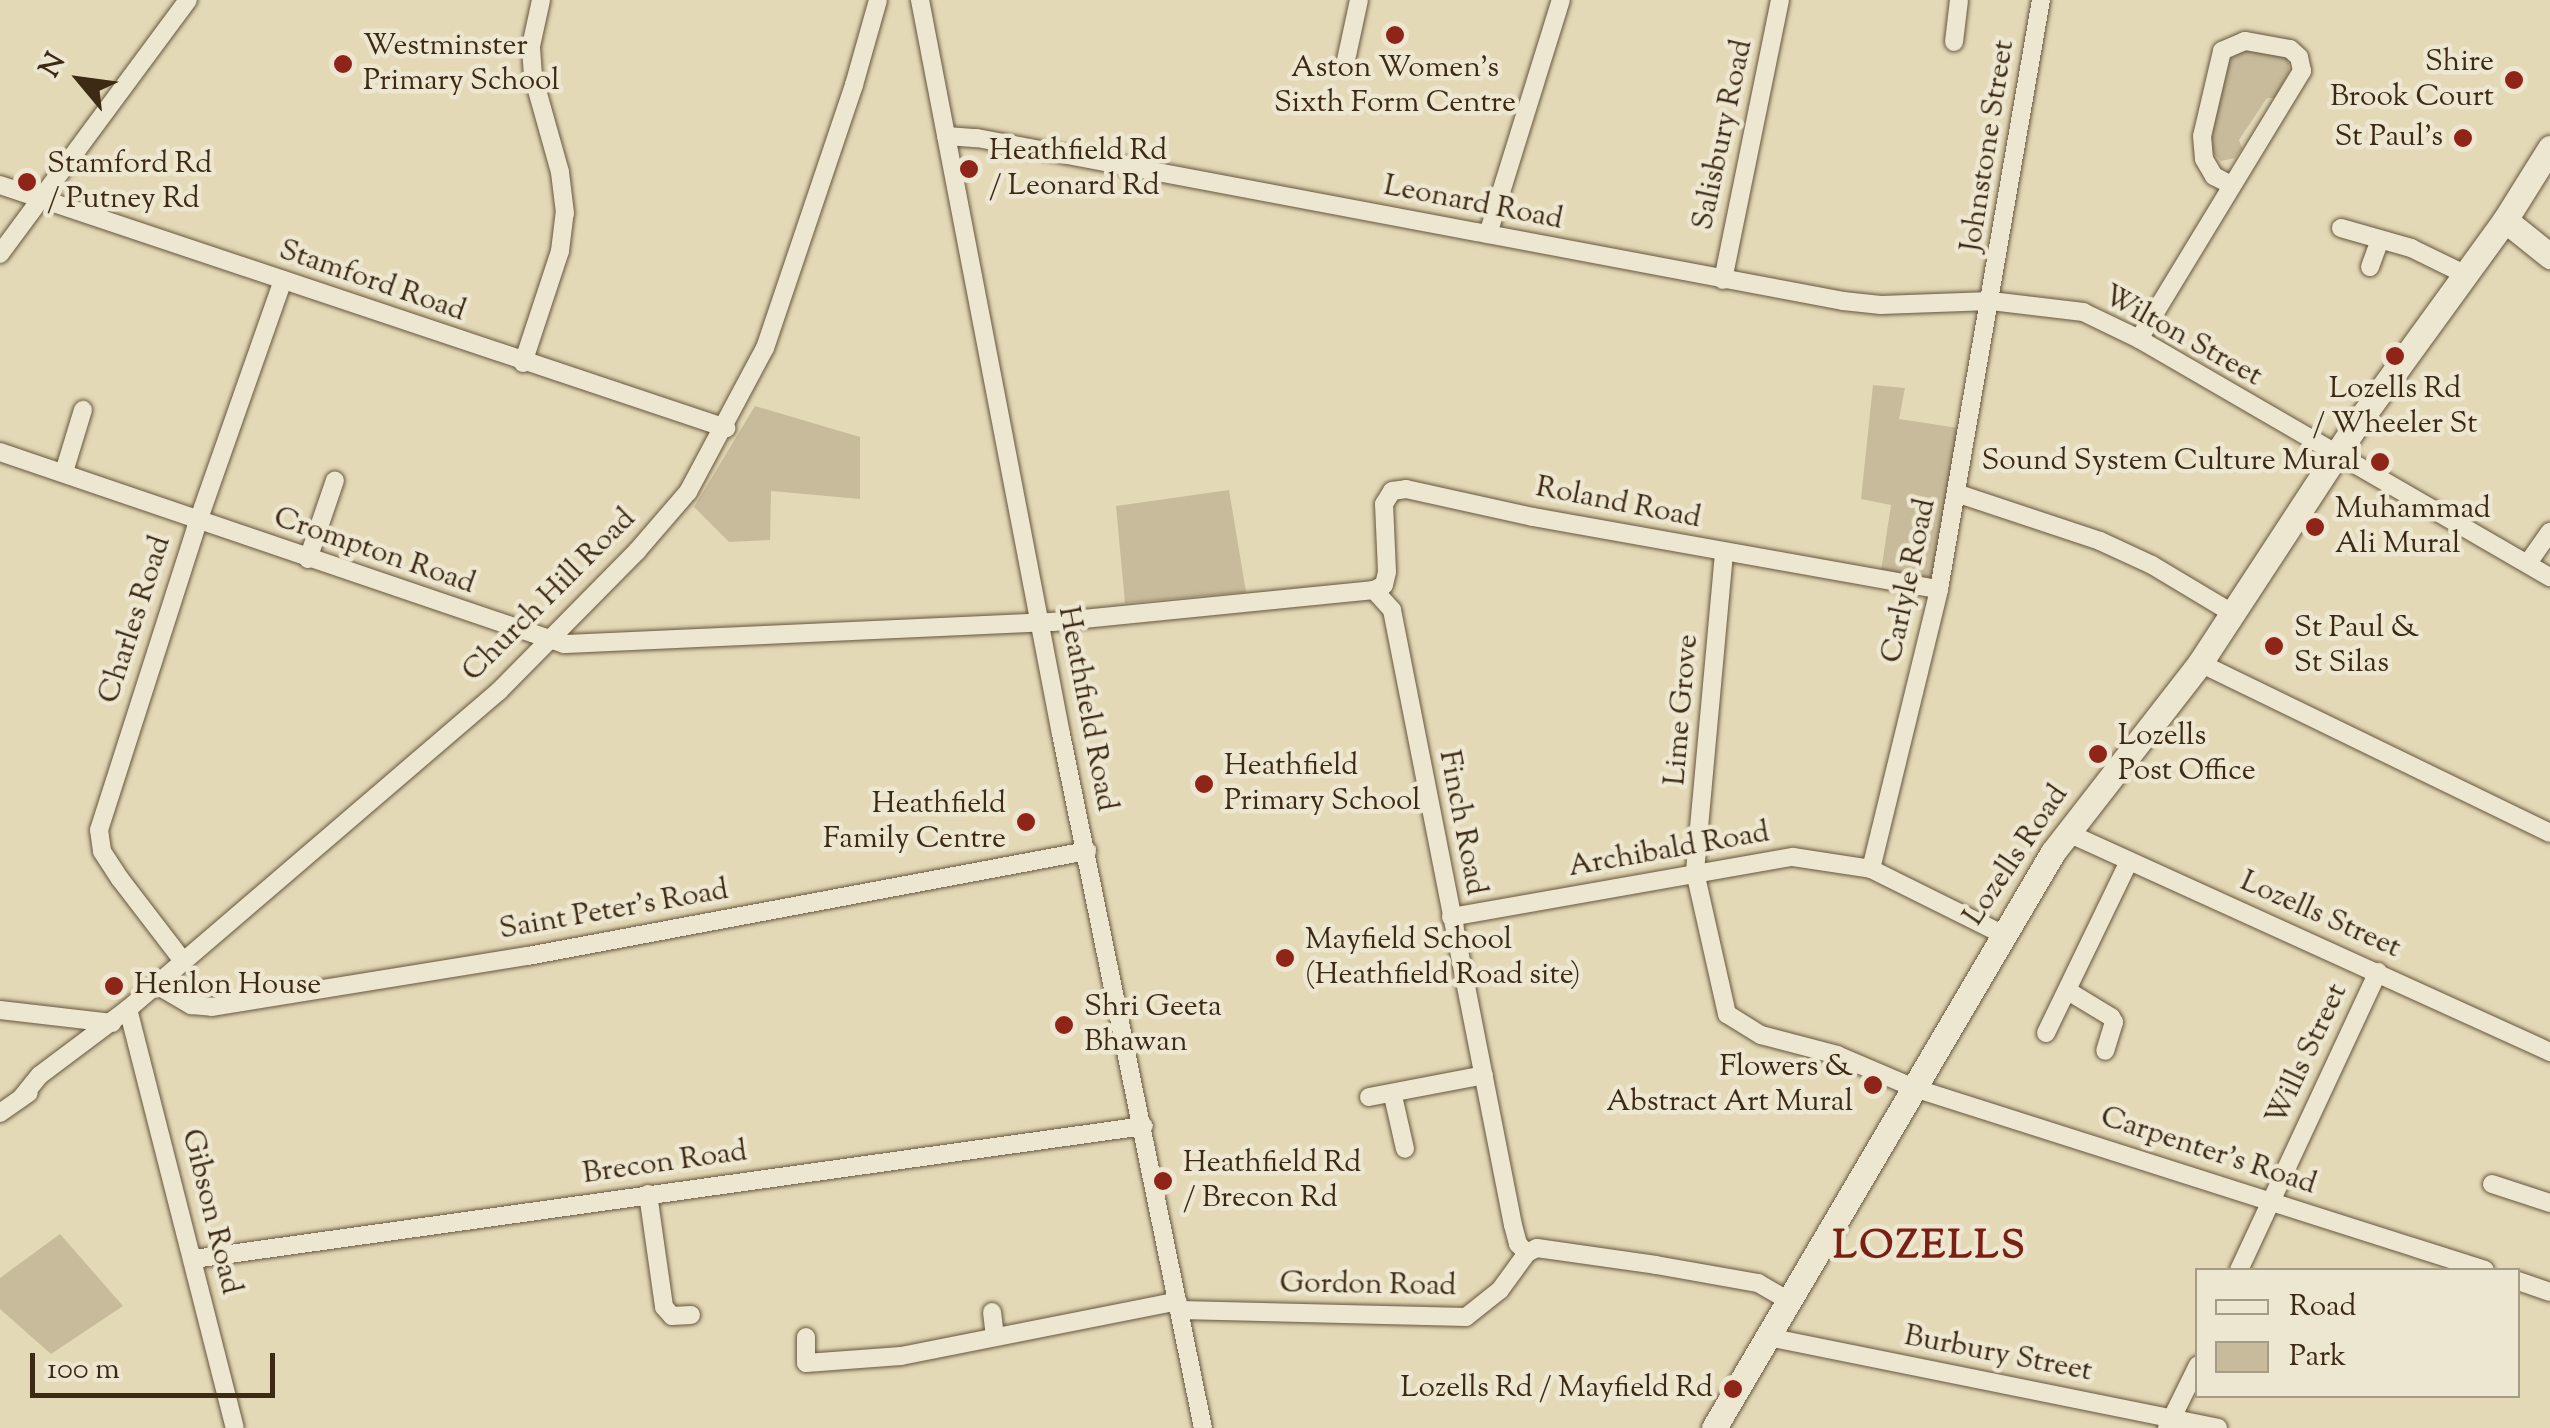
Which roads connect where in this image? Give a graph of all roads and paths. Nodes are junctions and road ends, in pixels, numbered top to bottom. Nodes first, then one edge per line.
1 (188, 0) edge
2 (540, 0) edge
3 (878, 0) edge
4 (886, 0) edge
5 (920, 0) edge
6 (1359, 0) edge
7 (1561, 0) edge
8 (1780, 0) edge
9 (1959, 0) edge
10 (2041, 0) edge
11 (1954, 42) dead end
12 (1346, 60) dead end
13 (854, 85) junction
14 (946, 136) junction
15 (2550, 148) edge
16 (0, 184) edge
17 (2231, 185) junction
18 (42, 198) junction
19 (2504, 220) junction
20 (2341, 228) dead end
21 (1488, 234) junction
22 (2380, 242) junction
23 (0, 254) edge
24 (2550, 256) edge
25 (2370, 266) dead end
26 (2464, 274) junction
27 (283, 280) junction
28 (1723, 280) junction
29 (1992, 301) junction
30 (2139, 338) junction
31 (523, 363) junction
32 (83, 410) dead end
33 (726, 428) junction
34 (0, 452) edge
35 (2335, 456) junction
36 (64, 472) junction
37 (335, 480) dead end
38 (1956, 493) junction
39 (198, 521) junction
40 (2550, 532) edge
41 (1724, 552) junction
42 (308, 559) junction
43 (2528, 564) junction
44 (2550, 576) edge
45 (1940, 589) junction
46 (1374, 590) junction
47 (2234, 614) junction
48 (1040, 622) junction
49 (551, 642) junction
50 (2200, 663) junction
51 (2066, 832) junction
52 (2550, 833) edge
53 (1087, 851) junction
54 (2129, 861) junction
55 (1871, 869) junction
56 (1695, 872) junction
57 (1452, 917) junction
58 (2002, 934) junction
59 (183, 961) junction
60 (2378, 972) junction
61 (155, 984) junction
62 (2068, 991) junction
63 (128, 1009) junction
64 (0, 1010) edge
65 (112, 1022) junction
66 (2046, 1033) dead end
67 (2105, 1051) dead end
68 (2550, 1052) edge
69 (1484, 1075) junction
70 (1914, 1088) junction
71 (1393, 1096) junction
72 (1370, 1097) dead end
73 (0, 1114) edge
74 (1144, 1126) junction
75 (1405, 1149) dead end
76 (2492, 1184) dead end
77 (648, 1194) junction
78 (2270, 1200) junction
79 (2550, 1203) edge
80 (1527, 1254) junction
81 (194, 1259) junction
82 (2240, 1268) edge
83 (2479, 1268) edge
84 (2520, 1282) edge
85 (2550, 1292) edge
86 (1788, 1300) junction
87 (1179, 1305) junction
88 (992, 1312) dead end
89 (690, 1315) dead end
90 (996, 1335) junction
91 (806, 1337) dead end
92 (1768, 1337) junction
93 (2195, 1371) edge
94 (2168, 1423) edge
95 (235, 1428) edge
96 (1203, 1428) edge
97 (1714, 1428) edge
98 (2218, 1428) edge

1 - 18 street
2 - 31 street
3 - 13 street, Church Hill Road
4 - 13 street, Church Hill Road
5 - 14 street, Heathfield Road
6 - 12 street
7 - 21 street
8 - 28 street, Salisbury Road
9 - 11 street
10 - 29 street, Johnstone Street
13 - 33 street, Church Hill Road
14 - 21 street, Leonard Road
14 - 48 street, Heathfield Road
15 - 19 main road, Lozells Road
16 - 18 street, Stamford Road
17 - 17 street
17 - 30 street
18 - 23 street
18 - 27 street, Stamford Road
19 - 24 main road
19 - 26 main road, Lozells Road
20 - 22 street
21 - 28 street, Leonard Road
22 - 25 street
22 - 26 street
26 - 35 main road, Lozells Road
27 - 31 street, Stamford Road
27 - 39 street, Charles Road
28 - 29 street, Leonard Road
29 - 30 street, Wilton Street
29 - 38 street, Carlyle Road
30 - 35 street, Wilton Street
31 - 33 street, Stamford Road
32 - 36 street
33 - 49 street, Church Hill Road
34 - 36 street, Crompton Road
35 - 43 street, Wilton Street
35 - 47 main road, Lozells Road
36 - 39 street, Crompton Road
37 - 42 street
38 - 45 street, Carlyle Road
38 - 47 street
39 - 42 street, Crompton Road
39 - 59 street, Charles Road
40 - 43 street
41 - 45 street, Roland Road
41 - 46 street, Roland Road
41 - 56 street, Lime Grove
42 - 49 street, Crompton Road
43 - 44 street, Wilton Street
45 - 55 street, Carlyle Road
46 - 48 street
46 - 57 street, Finch Road
47 - 50 main road, Lozells Road
48 - 49 street, Crompton Road
48 - 53 street, Heathfield Road
49 - 59 street, Church Hill Road
50 - 51 main road, Lozells Road
50 - 52 street
51 - 54 street, Lozells Street
51 - 58 main road, Lozells Road
53 - 61 street, Saint Peter's Road
53 - 74 street, Heathfield Road
54 - 60 street, Lozells Street
54 - 62 street
55 - 56 street, Archibald Road
55 - 58 street, Archibald Road
56 - 57 street, Archibald Road
56 - 70 street, Lime Grove
57 - 69 street, Finch Road
58 - 70 main road, Lozells Road
59 - 61 street, Church Hill Road
60 - 68 street, Lozells Street
60 - 78 street, Wills Street
61 - 63 street, Church Hill Road
62 - 66 street
62 - 67 street
63 - 65 street, Church Hill Road
63 - 81 street, Gibson Road
64 - 65 street
65 - 73 street, Church Hill Road
69 - 71 street
69 - 80 street, Finch Road
70 - 78 street, Carpenter's Road
70 - 86 main road, Lozells Road
71 - 72 street
71 - 75 street
74 - 77 street, Brecon Road
74 - 87 street, Heathfield Road
76 - 79 street
77 - 81 street, Brecon Road
77 - 89 street
78 - 82 street, Wills Street
78 - 83 street, Carpenter's Road
80 - 86 street
80 - 87 street, Gordon Road
81 - 95 street, Gibson Road
84 - 85 street
86 - 92 main road, Lozells Road
87 - 90 street, Gordon Road
87 - 96 street, Heathfield Road
88 - 90 street
90 - 91 street, Gordon Road
92 - 94 street, Burbury Street
92 - 97 main road, Lozells Road
93 - 94 street
94 - 98 street, Burbury Street

